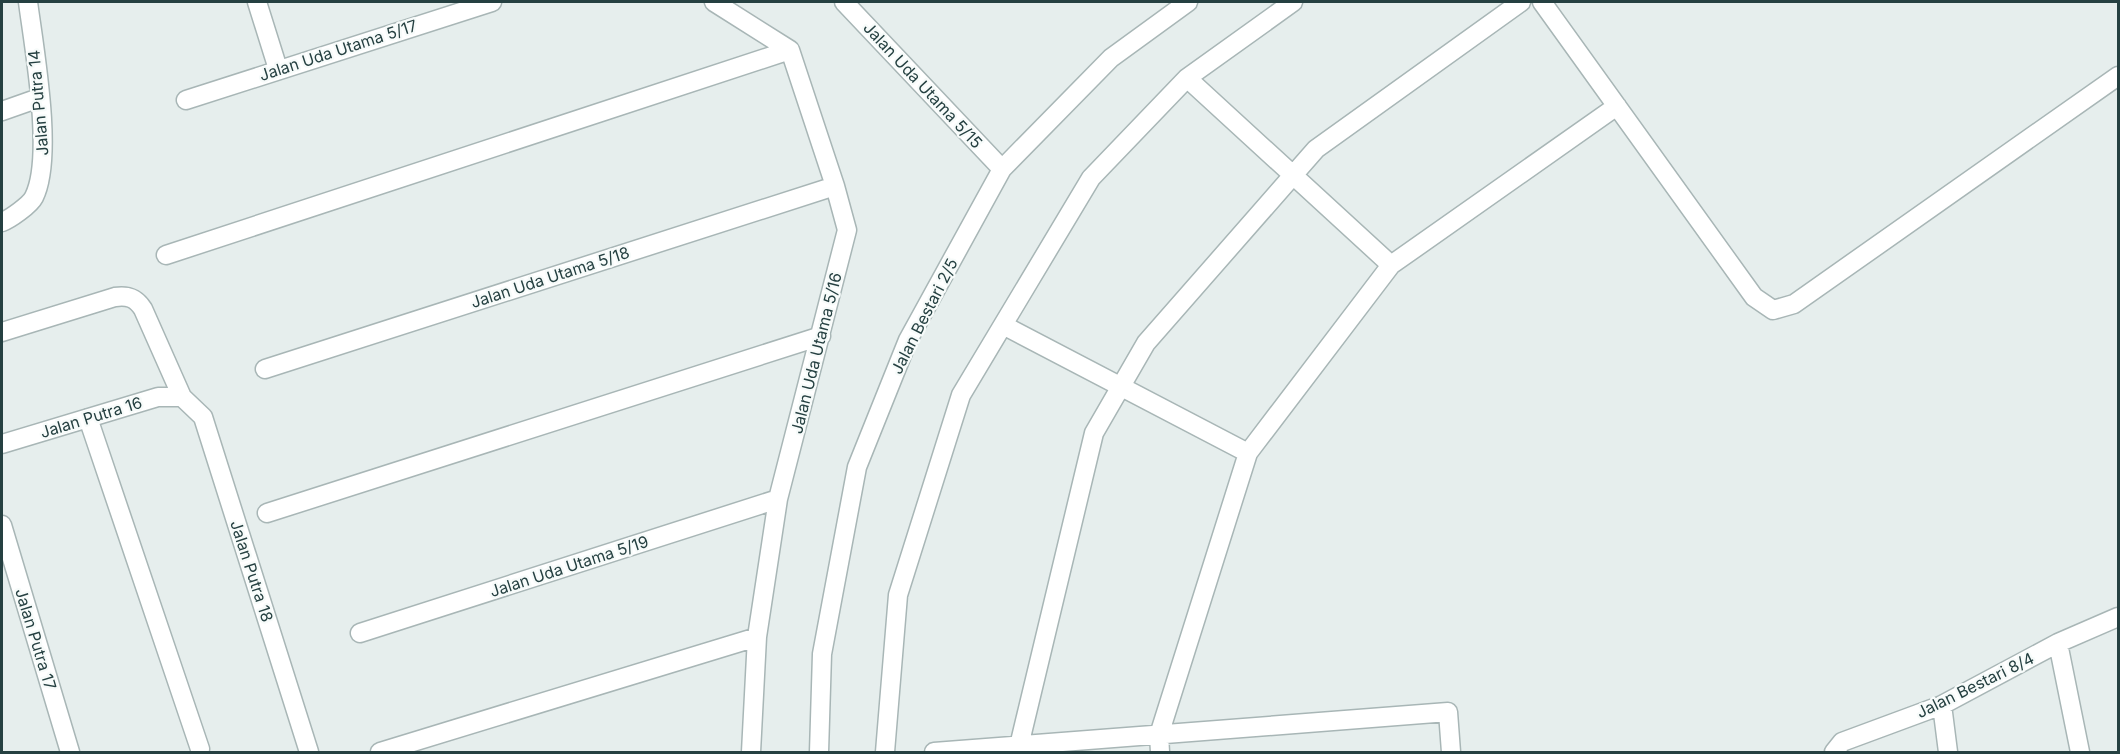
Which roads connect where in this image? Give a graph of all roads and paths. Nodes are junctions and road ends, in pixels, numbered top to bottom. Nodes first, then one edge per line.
1 (28, 2) edge
2 (257, 2) edge
3 (492, 2) edge
4 (714, 2) edge
5 (844, 2) edge
6 (1188, 2) edge
7 (1293, 2) edge
8 (1521, 2) edge
9 (1542, 2) edge
10 (790, 50) junction
11 (278, 69) junction
12 (2118, 76) edge
13 (1186, 78) junction
14 (39, 98) junction
15 (186, 100) dead end
16 (1617, 106) junction
17 (2, 111) edge
18 (1002, 169) junction
19 (1293, 175) junction
20 (835, 186) junction
21 (2, 222) edge
22 (166, 255) dead end
23 (1391, 265) junction
24 (1003, 325) junction
25 (2, 332) edge
26 (821, 336) junction
27 (265, 369) dead end
28 (1121, 387) junction
29 (182, 397) junction
30 (88, 418) junction
31 (2, 444) edge
32 (1248, 453) junction
33 (778, 499) junction
34 (267, 513) dead end
35 (2, 525) edge
36 (2118, 616) edge
37 (360, 633) dead end
38 (757, 637) junction
39 (2058, 643) junction
40 (1942, 705) junction
41 (1160, 744) edge
42 (1019, 746) junction
43 (200, 749) dead end
44 (70, 753) edge
45 (309, 753) edge
46 (380, 753) edge
47 (751, 753) edge
48 (819, 753) edge
49 (885, 753) edge
50 (933, 753) edge
51 (1451, 753) edge
52 (1834, 753) edge
53 (1948, 753) edge
54 (2080, 753) edge

1 - 14 street, Jalan Putra 14
2 - 11 street
3 - 11 street, Jalan Uda Utama 5/17
4 - 10 street
5 - 18 street, Jalan Uda Utama 5/15
6 - 18 street, Jalan Bestari 2/5
7 - 13 street
8 - 19 street
9 - 16 street
10 - 20 street, Jalan Uda Utama 5/16
10 - 22 street
11 - 15 street, Jalan Uda Utama 5/17
12 - 16 street
13 - 19 street
13 - 24 street
14 - 17 street
14 - 21 street, Jalan Putra 14
16 - 23 street
18 - 48 street, Jalan Bestari 2/5
19 - 23 street
19 - 28 street
20 - 26 street, Jalan Uda Utama 5/16
20 - 27 street, Jalan Uda Utama 5/18
23 - 32 street
24 - 28 street
24 - 49 street
25 - 29 street
26 - 33 street, Jalan Uda Utama 5/16
26 - 34 street
28 - 32 street
28 - 42 street
29 - 30 street, Jalan Putra 16
29 - 45 street, Jalan Putra 18
30 - 31 street, Jalan Putra 16
30 - 43 street
32 - 41 street
33 - 37 street, Jalan Uda Utama 5/19
33 - 38 street, Jalan Uda Utama 5/16
35 - 44 street, Jalan Putra 17
36 - 39 street, Jalan Bestari 8/4
38 - 46 street
38 - 47 street, Jalan Uda Utama 5/16
39 - 40 street, Jalan Bestari 8/4
39 - 54 street
40 - 52 street, Jalan Bestari 8/4
40 - 53 street
41 - 42 street
41 - 51 street
42 - 50 street

